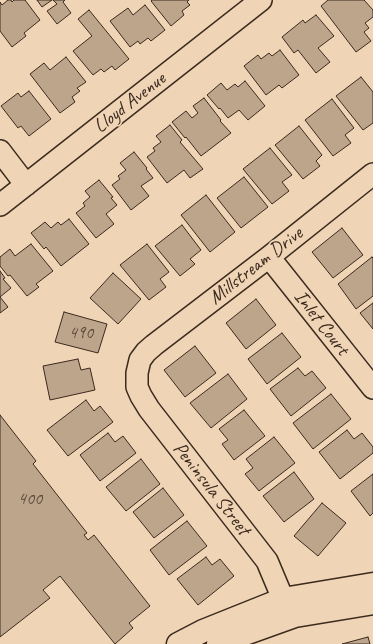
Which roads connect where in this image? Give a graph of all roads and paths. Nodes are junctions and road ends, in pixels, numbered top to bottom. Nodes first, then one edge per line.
1 (261, 0) edge
2 (0, 151) edge
3 (373, 174) edge
4 (26, 185) junction
5 (0, 205) edge
6 (269, 257) junction
7 (140, 360) joint
8 (373, 388) edge
9 (373, 584) edge
10 (373, 603) edge
11 (289, 608) junction
12 (178, 644) edge
13 (218, 644) edge

1 - 4 street, Lloyd Avenue
2 - 4 street
3 - 6 street, Millstream Drive
4 - 5 street, Lloyd Avenue
6 - 7 street, Millstream Drive
6 - 8 street, Inlet Court
7 - 11 street, Peninsula Street
9 - 11 street
10 - 11 street
11 - 12 street
11 - 13 street

